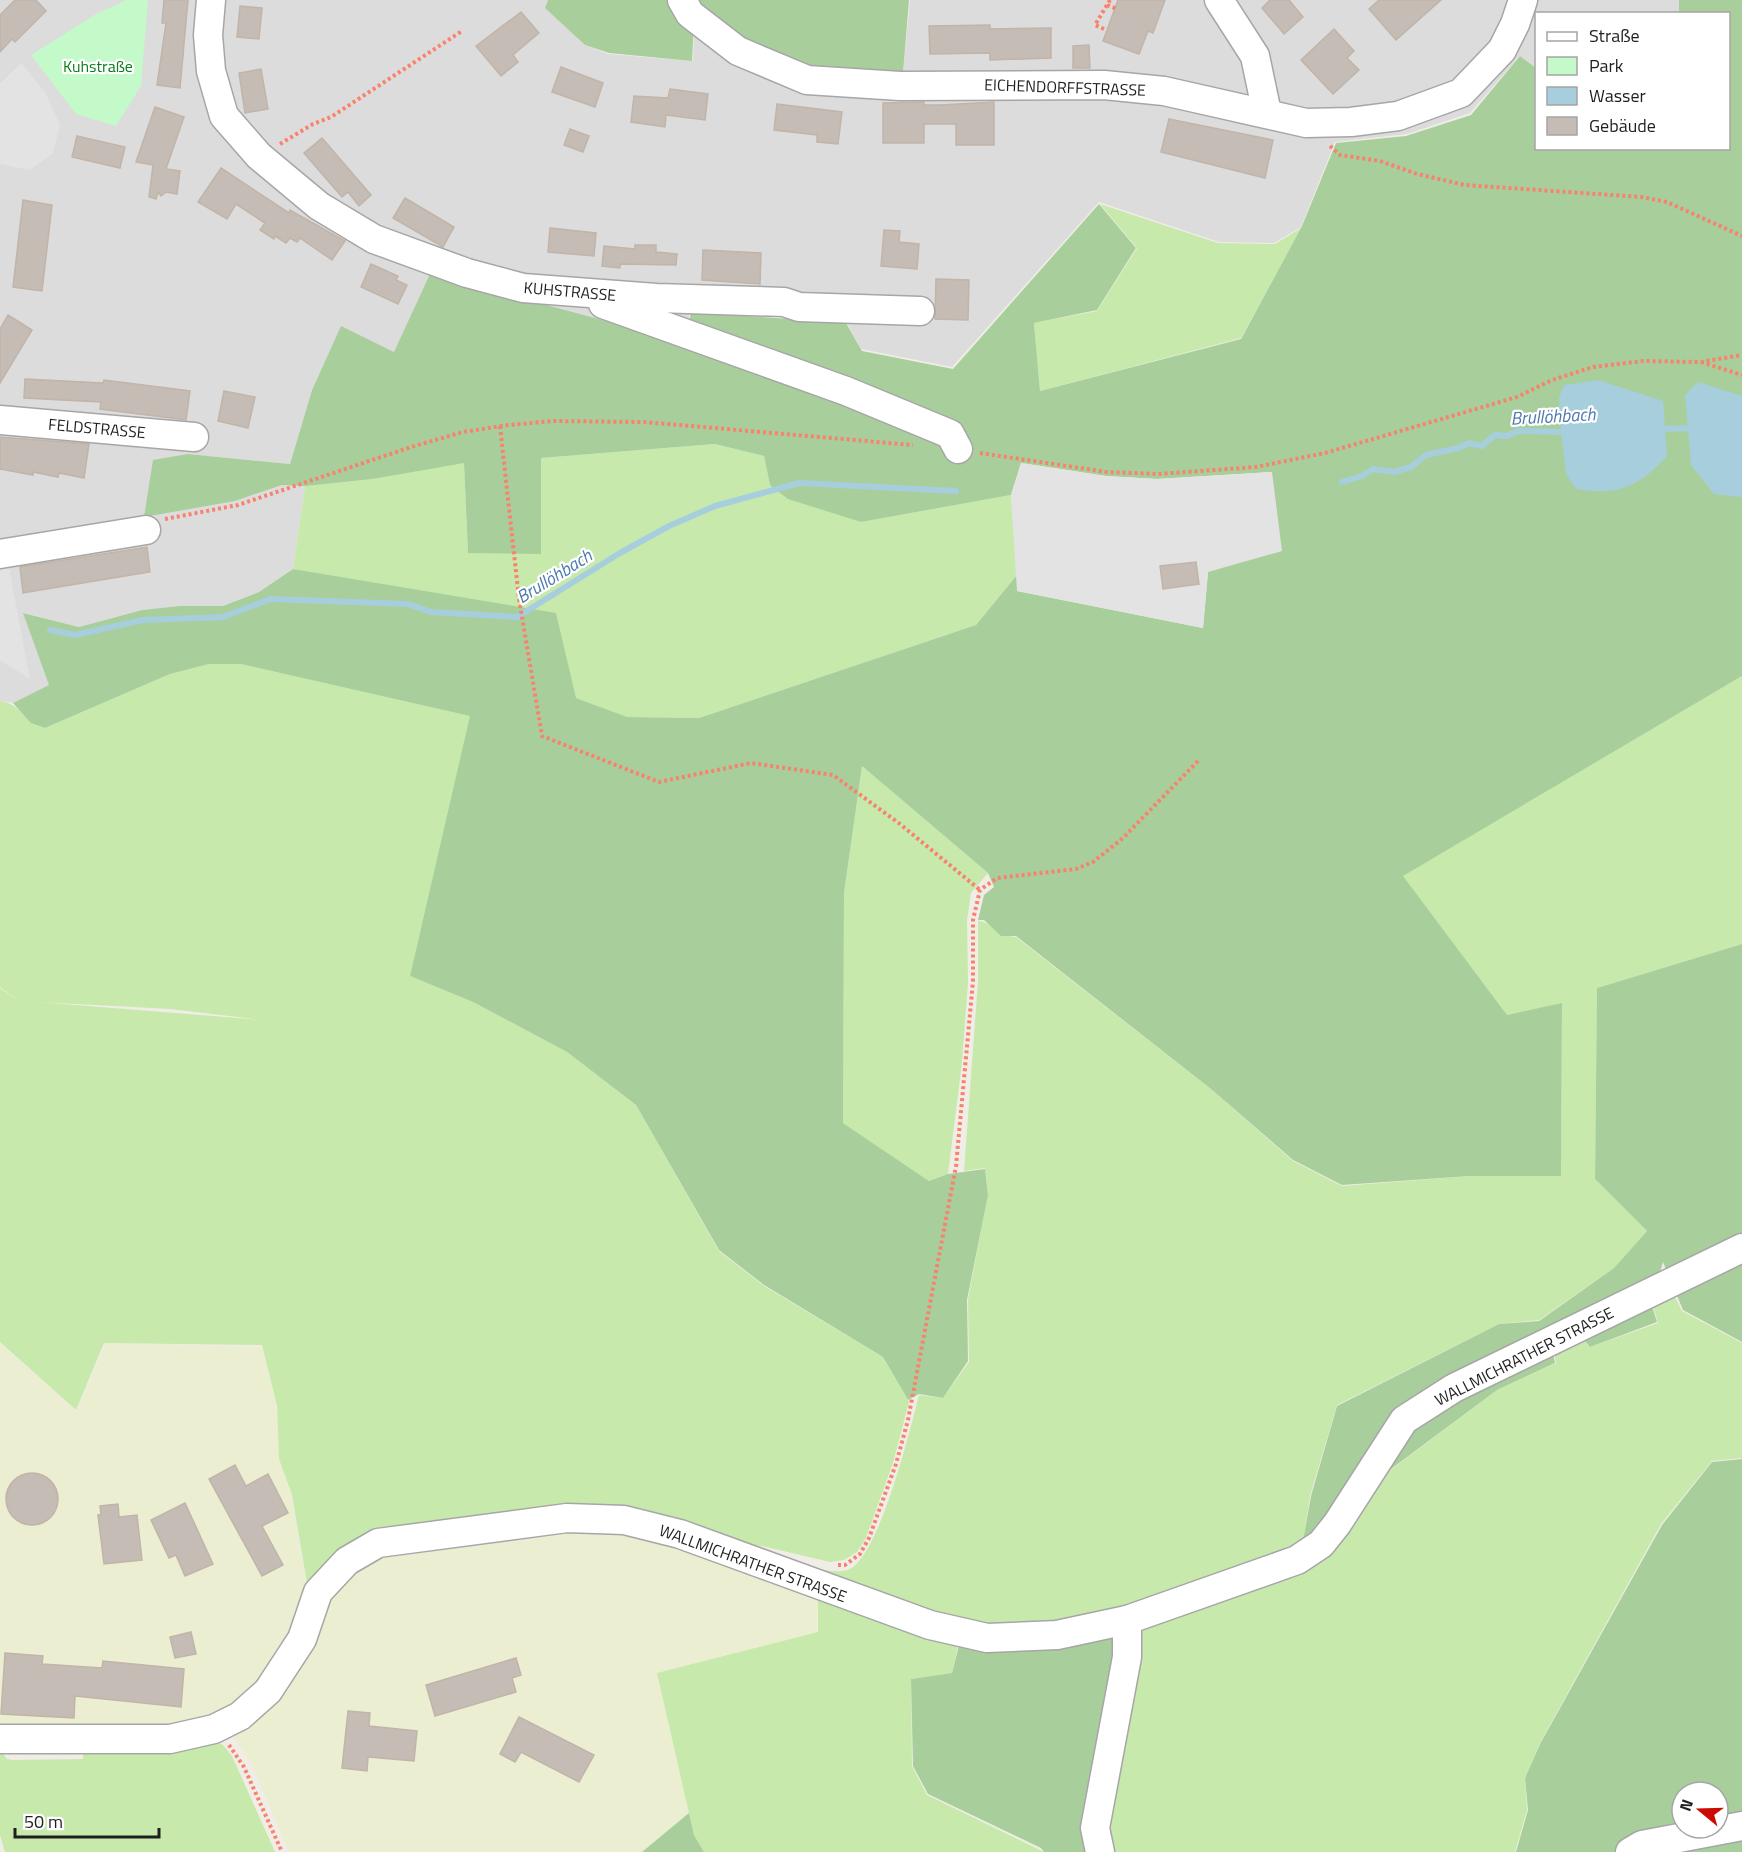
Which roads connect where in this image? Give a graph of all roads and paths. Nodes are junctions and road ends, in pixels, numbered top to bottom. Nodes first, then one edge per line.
1 (210, 0) edge
2 (682, 0) edge
3 (1110, 0) edge
4 (1219, 0) edge
5 (1523, 0) edge
6 (1107, 5) junction
7 (1117, 9) dead end
8 (1104, 29) dead end
9 (462, 31) dead end
10 (1267, 113) junction
11 (1306, 123) junction
12 (259, 156) junction
13 (1742, 237) edge
14 (567, 291) junction
15 (920, 312) dead end
16 (1742, 355) edge
17 (1701, 362) junction
18 (1742, 375) edge
19 (0, 420) edge
20 (500, 426) junction
21 (194, 437) dead end
22 (923, 446) dead end
23 (958, 449) joint
24 (146, 530) joint
25 (5, 553) edge
26 (1199, 760) dead end
27 (980, 890) junction
28 (1742, 1248) edge
29 (827, 1566) dead end
30 (1127, 1620) junction
31 (214, 1729) junction
32 (0, 1739) edge
33 (1742, 1826) edge
34 (282, 1852) edge
35 (1100, 1852) edge
36 (1630, 1852) edge

1 - 12 street, KUHSTRASSE
2 - 10 street, EICHENDORFFSTRASSE
3 - 6 path
4 - 10 street
5 - 11 street, EICHENDORFFSTRASSE
6 - 7 path
6 - 8 path
9 - 12 path
10 - 11 street, EICHENDORFFSTRASSE
11 - 13 path
12 - 14 street, KUHSTRASSE
14 - 15 street, KUHSTRASSE
14 - 23 street
16 - 17 path
17 - 18 path
17 - 23 path
19 - 21 street, FELDSTRASSE
20 - 22 path
20 - 24 path
20 - 27 path
24 - 25 street
26 - 27 path
27 - 29 path
28 - 30 street, WALLMICHRATHER STRASSE
30 - 31 street, WALLMICHRATHER STRASSE
30 - 35 street
31 - 32 street, WALLMICHRATHER STRASSE
31 - 34 path
33 - 36 street

